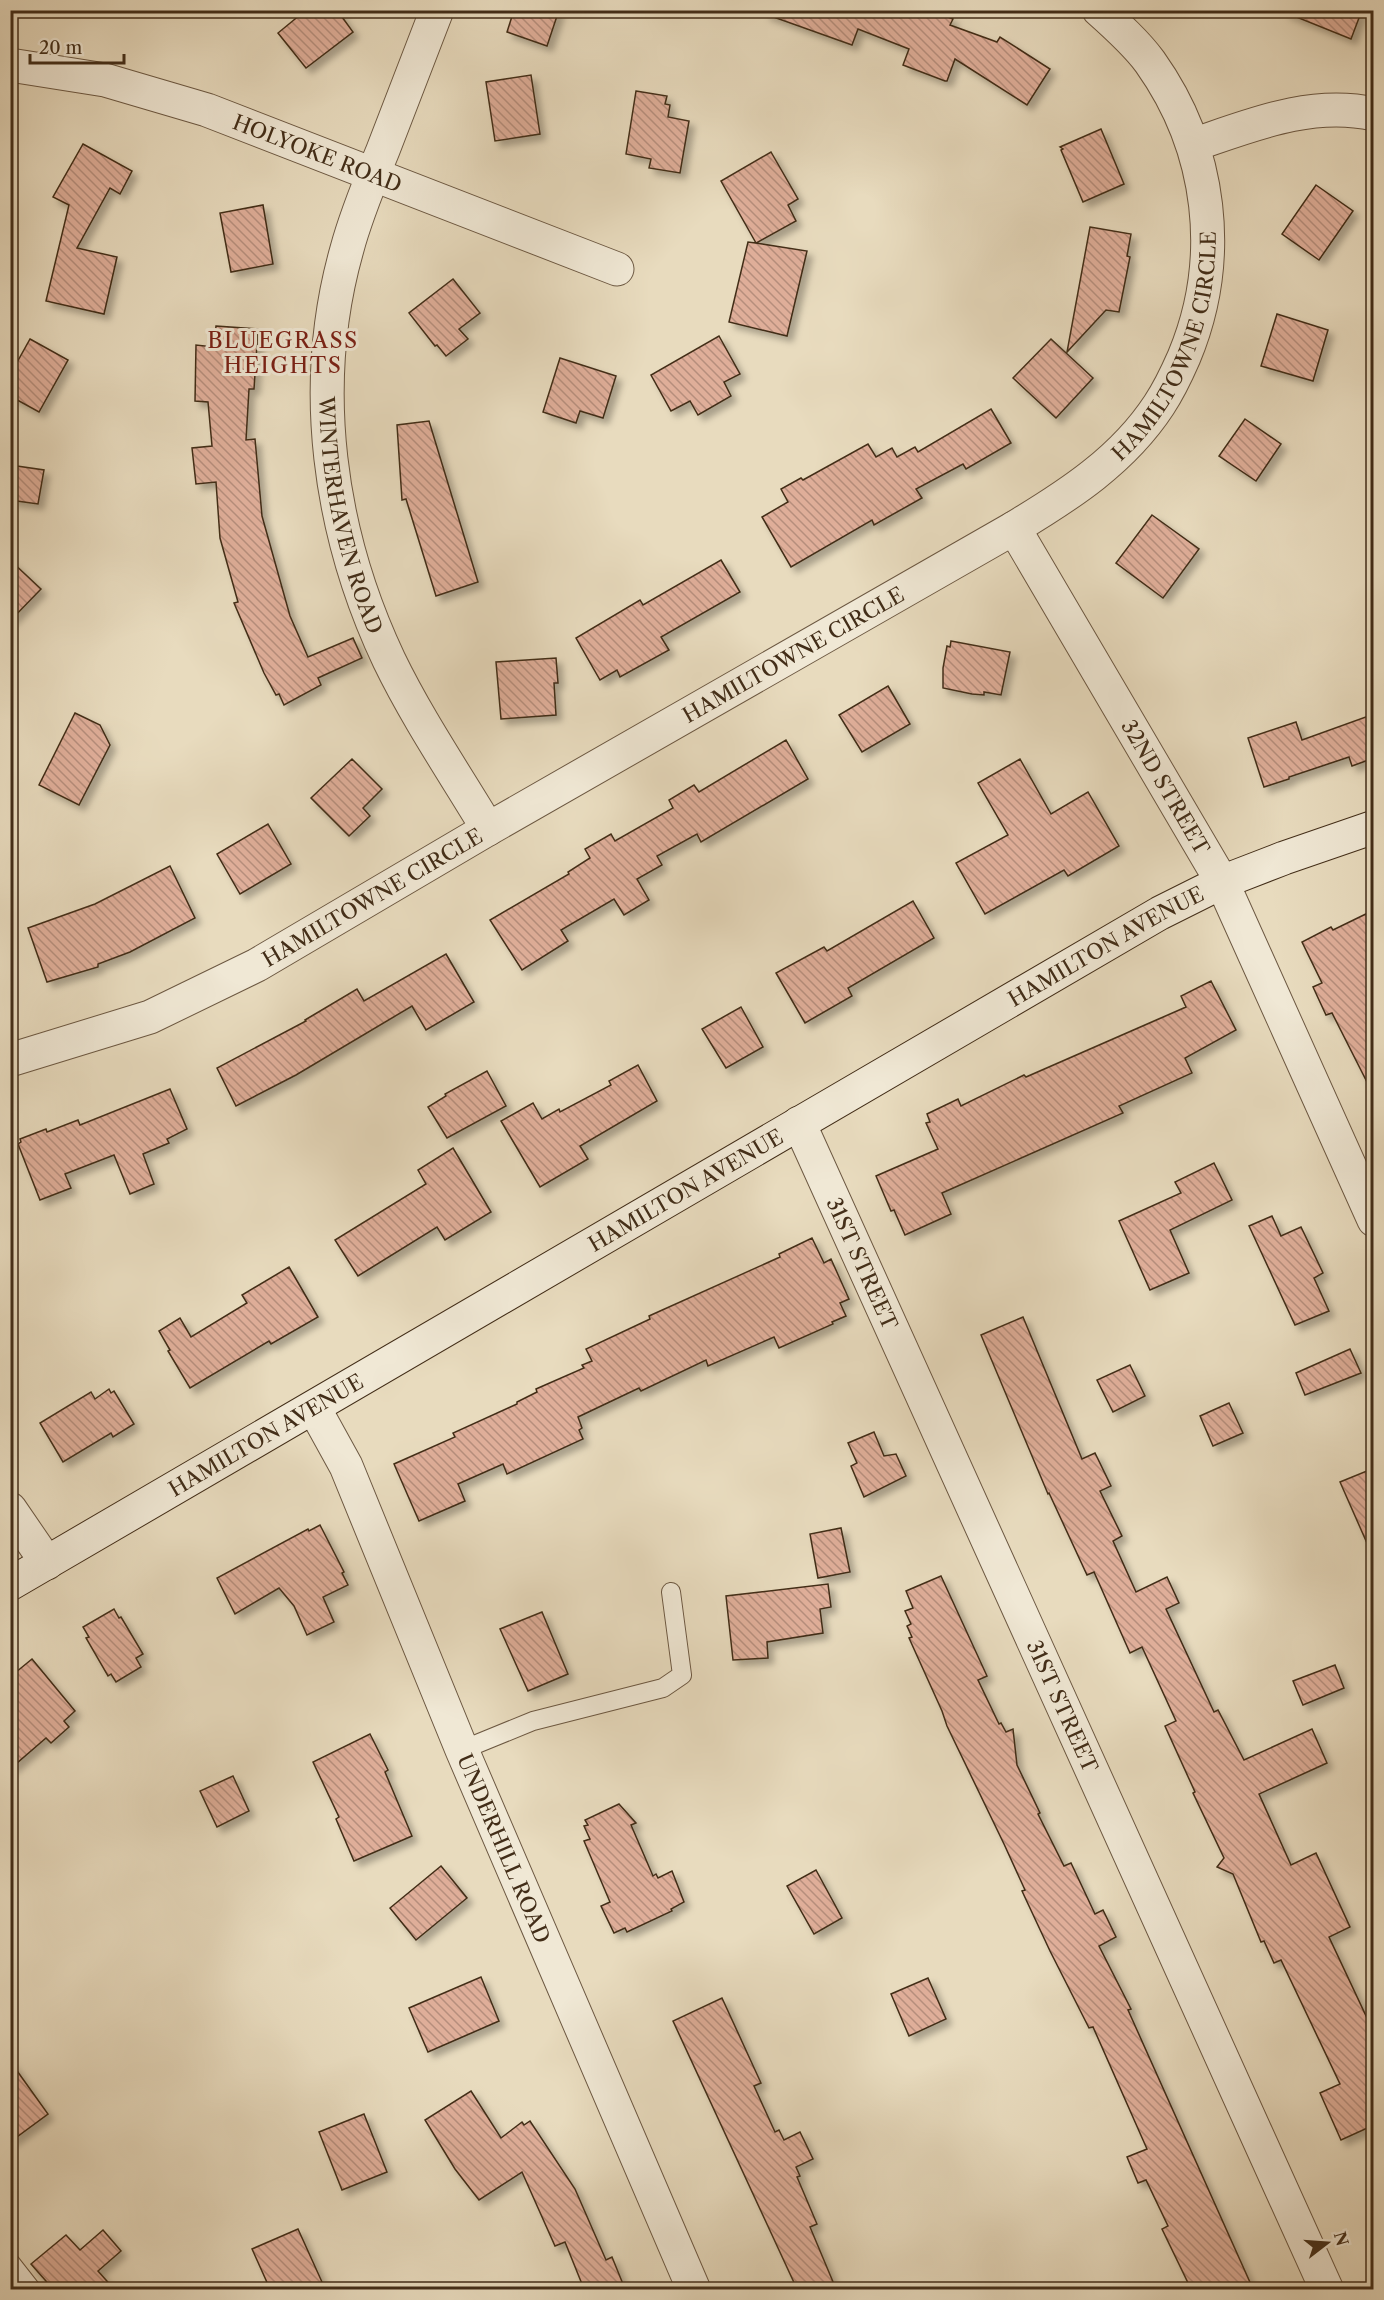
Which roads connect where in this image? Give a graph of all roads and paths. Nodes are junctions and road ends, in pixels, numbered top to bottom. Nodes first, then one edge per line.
1 (437, 10) edge
2 (1099, 10) edge
3 (10, 65) edge
4 (1374, 114) edge
5 (1194, 145) junction
6 (373, 175) junction
7 (617, 269) dead end
8 (1014, 528) junction
9 (1374, 827) edge
10 (488, 829) junction
11 (1222, 882) junction
12 (10, 1060) edge
13 (799, 1123) junction
14 (1374, 1220) edge
15 (314, 1408) junction
16 (10, 1509) edge
17 (47, 1563) junction
18 (10, 1584) edge
19 (671, 1592) dead end
20 (462, 1750) junction
21 (10, 2262) edge
22 (32, 2289) edge
23 (694, 2289) edge
24 (1327, 2289) edge

1 - 6 street, WINTERHAVEN ROAD
2 - 5 street, HAMILTOWNE CIRCLE
3 - 6 street, HOLYOKE ROAD
4 - 5 street
5 - 8 street, HAMILTOWNE CIRCLE
6 - 7 street, HOLYOKE ROAD
6 - 10 street, WINTERHAVEN ROAD
8 - 10 street, HAMILTOWNE CIRCLE
8 - 11 street, 32ND STREET
9 - 11 street, HAMILTON AVENUE
10 - 12 street, HAMILTOWNE CIRCLE
11 - 13 street, HAMILTON AVENUE
11 - 14 street, 32ND STREET
13 - 15 street, HAMILTON AVENUE
13 - 24 street, 31ST STREET
15 - 17 street, HAMILTON AVENUE
15 - 20 street, UNDERHILL ROAD
16 - 17 street
17 - 18 street, HAMILTON AVENUE
19 - 20 lane
20 - 23 street, UNDERHILL ROAD
21 - 22 lane

